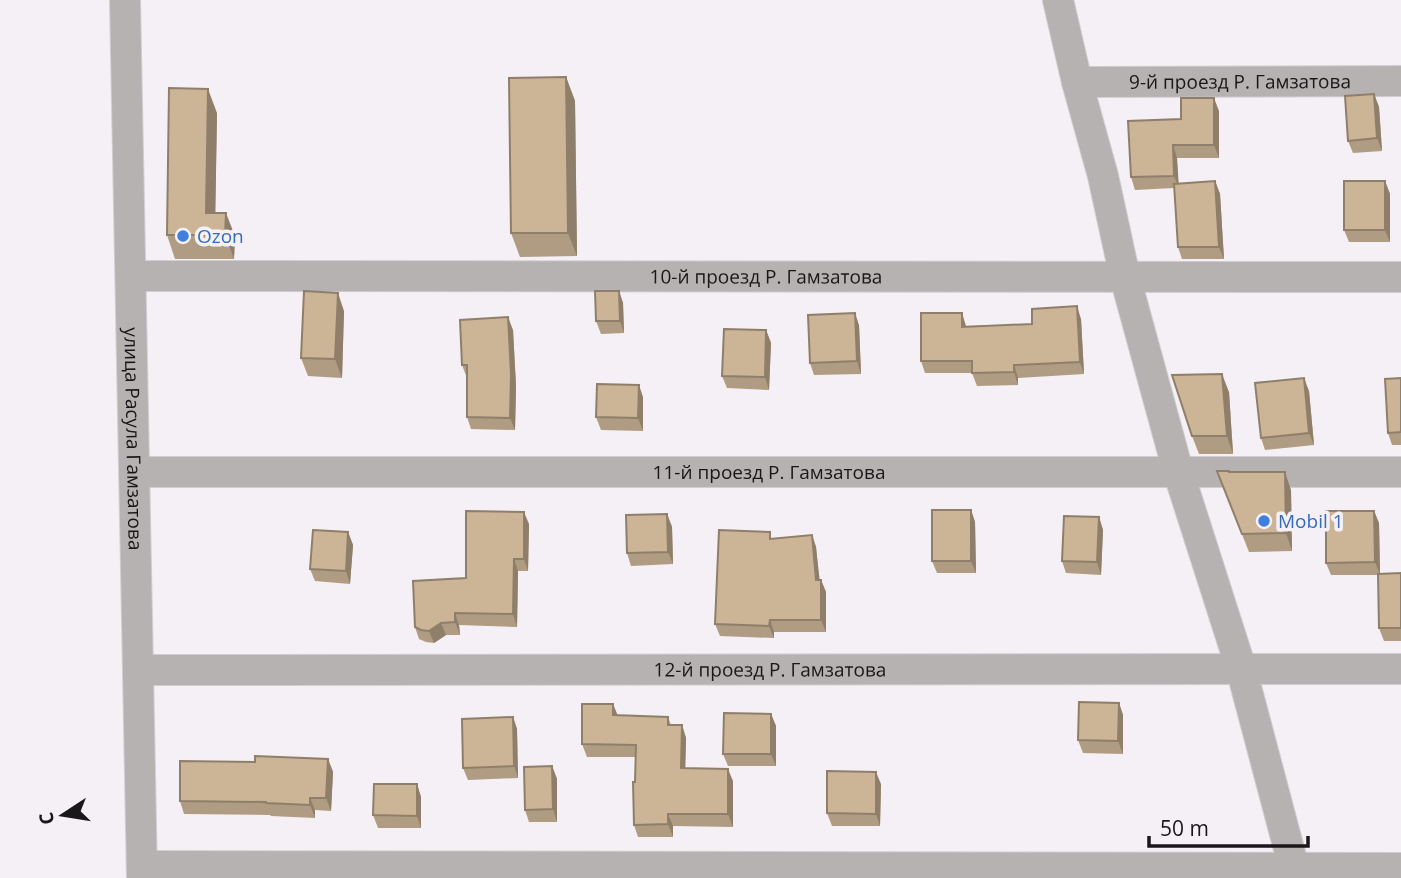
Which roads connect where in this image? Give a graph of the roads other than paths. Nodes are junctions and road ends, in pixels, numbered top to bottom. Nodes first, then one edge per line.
1 (125, 0) edge
2 (1058, 0) edge
3 (1401, 81) edge
4 (1077, 82) junction
5 (131, 275) junction
6 (1125, 277) junction
7 (1401, 277) edge
8 (1178, 471) junction
9 (135, 472) junction
10 (1401, 472) edge
11 (1241, 668) junction
12 (1401, 669) edge
13 (138, 670) junction
14 (1294, 868) junction
15 (1401, 868) edge
16 (142, 872) edge

1 - 5 street, улица Расула Гамзатова
2 - 4 street
3 - 4 street, 9-й проезд Р. Гамзатова
4 - 6 street
5 - 6 street, 10-й проезд Р. Гамзатова
5 - 9 street, улица Расула Гамзатова
6 - 7 street, 10-й проезд Р. Гамзатова
6 - 8 street
8 - 9 street, 11-й проезд Р. Гамзатова
8 - 10 street, 11-й проезд Р. Гамзатова
8 - 11 street
9 - 13 street, улица Расула Гамзатова
11 - 12 street, 12-й проезд Р. Гамзатова
11 - 13 street, 12-й проезд Р. Гамзатова
11 - 14 street
13 - 16 street, улица Расула Гамзатова
14 - 15 street
14 - 16 street

